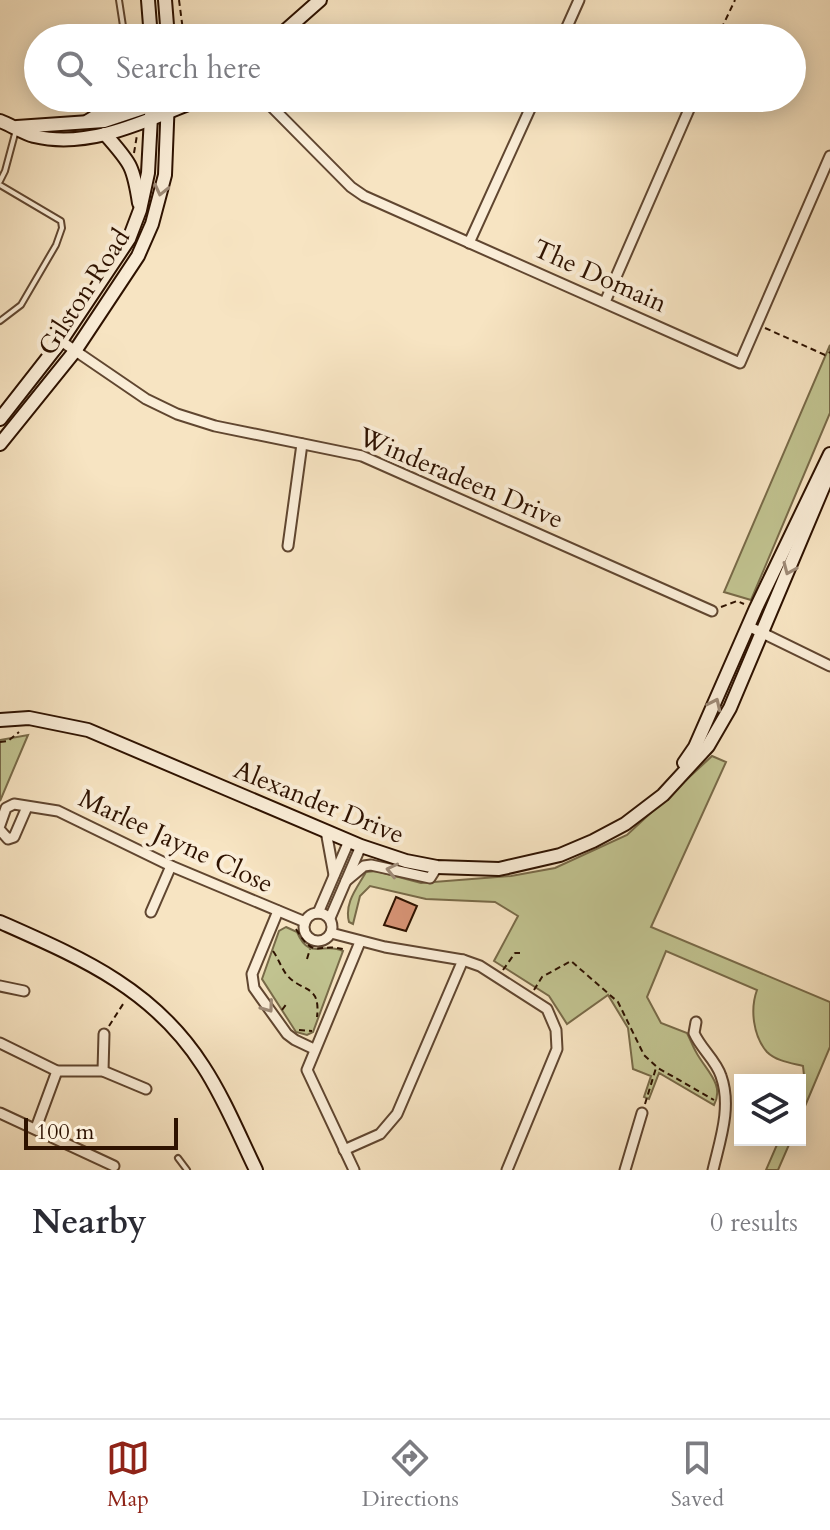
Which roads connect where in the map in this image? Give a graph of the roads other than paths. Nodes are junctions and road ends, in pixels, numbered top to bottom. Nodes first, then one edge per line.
1 (119, 0) edge
2 (148, 0) edge
3 (165, 0) edge
4 (320, 0) edge
5 (579, 0) edge
6 (123, 24) edge
7 (150, 24) edge
8 (167, 24) edge
9 (293, 24) edge
10 (568, 24) edge
11 (102, 112) edge
12 (135, 112) edge
13 (143, 112) edge
14 (152, 112) edge
15 (168, 112) edge
16 (277, 112) edge
17 (529, 112) edge
18 (688, 112) edge
19 (0, 121) edge
20 (82, 124) junction
21 (17, 127) junction
22 (105, 134) junction
23 (830, 156) edge
24 (0, 183) edge
25 (140, 210) junction
26 (469, 243) junction
27 (605, 302) junction
28 (0, 321) edge
29 (61, 341) junction
30 (75, 351) junction
31 (0, 419) edge
32 (0, 444) edge
33 (302, 444) junction
34 (830, 454) edge
35 (830, 471) edge
36 (288, 546) dead end
37 (712, 611) road end
38 (748, 626) junction
39 (763, 633) junction
40 (830, 666) edge
41 (0, 720) edge
42 (663, 795) junction
43 (27, 807) junction
44 (0, 828) edge
45 (326, 831) junction
46 (355, 844) junction
47 (171, 866) junction
48 (437, 867) junction
49 (334, 875) junction
50 (346, 881) junction
51 (278, 911) junction
52 (151, 912) dead end
53 (318, 913) junction
54 (330, 918) junction
55 (0, 922) edge
56 (305, 922) junction
57 (331, 933) junction
58 (360, 942) junction
59 (463, 960) junction
60 (0, 986) edge
61 (24, 991) dead end
62 (696, 1022) dead end
63 (104, 1034) road end
64 (0, 1043) edge
65 (314, 1049) junction
66 (57, 1071) junction
67 (103, 1071) junction
68 (146, 1089) dead end
69 (0, 1113) edge
70 (642, 1113) road end
71 (36, 1128) junction
72 (344, 1150) junction
73 (178, 1158) dead end
74 (114, 1166) dead end
75 (187, 1170) edge
76 (256, 1170) edge
77 (354, 1170) edge
78 (507, 1170) edge
79 (625, 1170) edge
80 (713, 1170) edge

1 - 6 lane
2 - 7 main road
3 - 8 main road
4 - 9 main road
5 - 10 street
11 - 20 main road
12 - 20 main road
13 - 22 main road
14 - 25 main road, Gilston Road
15 -> 30 main road, Gilston Road
16 - 26 street, The Domain
17 - 26 street
18 - 27 street
19 - 21 main road
20 - 21 main road
21 - 22 main road
21 - 24 lane
22 - 25 main road
23 - 27 street, The Domain
24 - 28 lane
25 - 29 main road, Gilston Road
26 - 27 street, The Domain
29 - 30 street, Winderadeen Drive
29 - 31 main road, Gilston Road
30 - 32 main road, Gilston Road
30 - 33 street, Winderadeen Drive
33 - 36 street
33 - 37 street, Winderadeen Drive
34 - 38 main road, Alexander Drive
35 -> 39 main road, Alexander Drive
38 - 39 street
42 -> 38 main road, Alexander Drive
39 - 40 street
39 - 42 main road, Alexander Drive
41 - 45 main road, Alexander Drive
42 - 48 main road, Alexander Drive
43 - 44 street
43 - 44 street
43 - 47 street, Marlee Jayne Close
45 - 46 main road, Alexander Drive
45 - 49 street
46 - 48 main road, Alexander Drive
46 - 49 street
46 - 50 street
47 - 51 street, Marlee Jayne Close
47 - 52 street
48 -> 50 street
49 - 53 street
50 - 54 street
51 - 56 street, Marlee Jayne Close
51 -> 65 street
53 - 54 street
53 - 56 street
54 - 57 street
55 - 76 main road
56 - 57 street
57 - 58 street
58 - 59 street
58 - 65 street
59 - 72 street
59 - 78 street
60 - 61 street
62 - 80 street
63 - 67 street
64 - 66 street
65 - 72 street
66 - 67 street
66 - 71 street
67 - 68 street
69 - 71 street
70 - 79 street
71 - 74 street
72 - 77 street
73 - 75 lane

